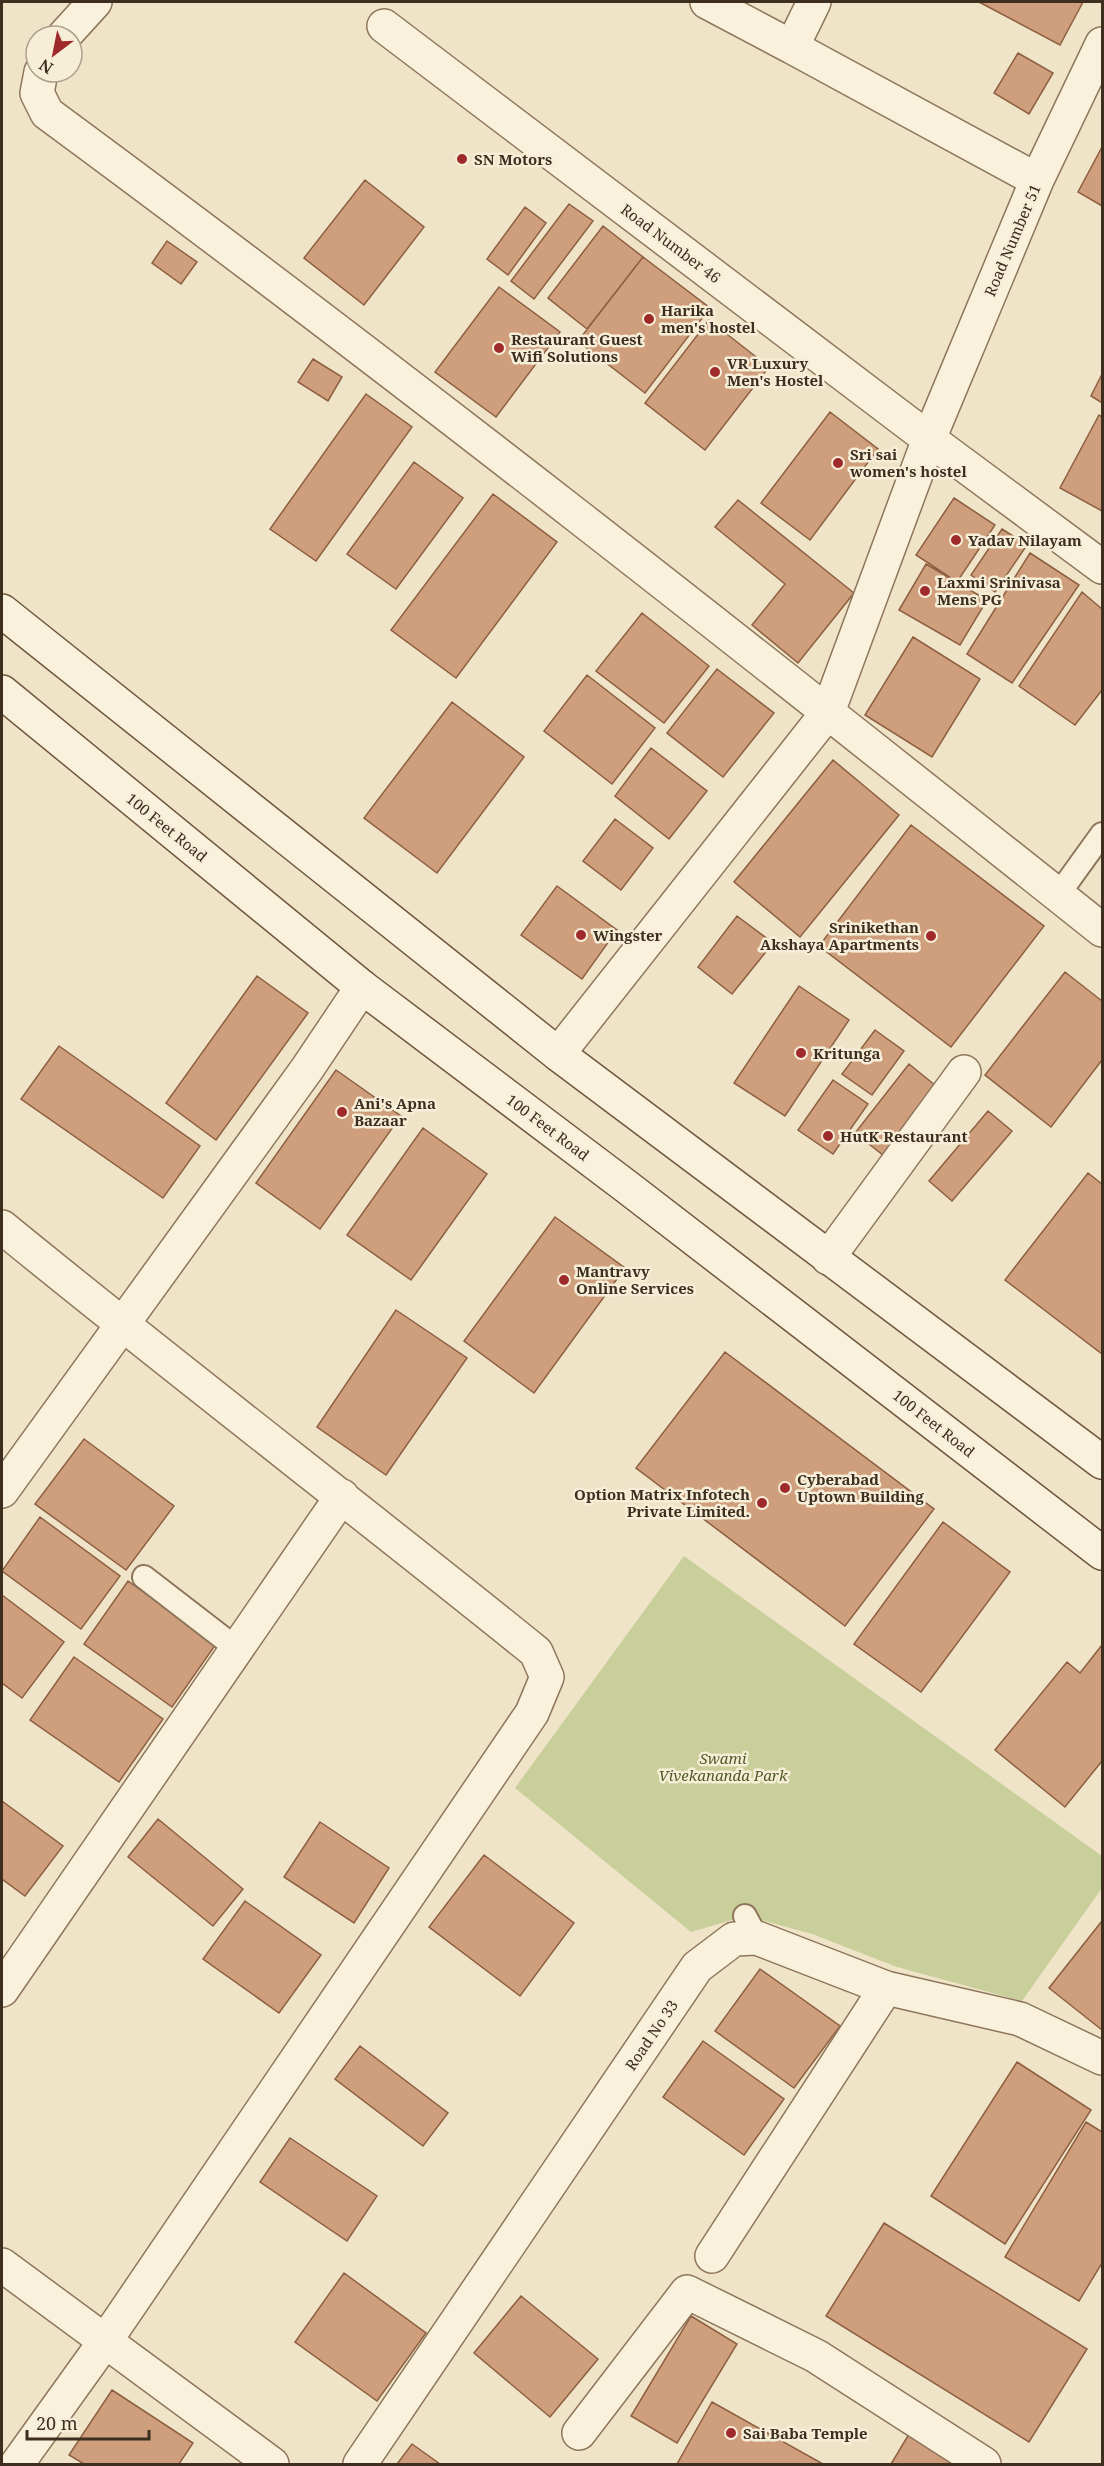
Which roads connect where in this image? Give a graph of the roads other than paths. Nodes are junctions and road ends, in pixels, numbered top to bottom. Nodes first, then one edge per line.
1 (95, 2) edge
2 (707, 2) edge
3 (814, 2) edge
4 (75, 24) edge
5 (384, 26) dead end
6 (1102, 44) edge
7 (792, 47) junction
8 (39, 84) edge
9 (1037, 180) junction
10 (929, 439) junction
11 (1102, 567) edge
12 (2, 611) edge
13 (2, 692) edge
14 (828, 712) junction
15 (1102, 834) edge
16 (1058, 895) junction
17 (1102, 930) edge
18 (362, 987) junction
19 (558, 1054) junction
20 (964, 1072) dead end
21 (2, 1227) edge
22 (828, 1257) junction
23 (123, 1326) junction
24 (1102, 1462) edge
25 (2, 1491) edge
26 (342, 1496) junction
27 (1097, 1538) edge
28 (144, 1577) dead end
29 (236, 1648) junction
30 (886, 1988) junction
31 (2, 1990) edge
32 (1102, 2058) edge
33 (712, 2256) dead end
34 (2, 2265) edge
35 (106, 2340) junction
36 (579, 2433) dead end
37 (17, 2464) edge
38 (272, 2464) edge
39 (360, 2464) edge
40 (984, 2464) edge

1 - 4 street
2 - 7 street
3 - 7 street
5 - 10 street, Road Number 46
6 - 9 street, Road Number 51
7 - 9 street
8 - 14 street
9 - 10 street, Road Number 51
10 - 11 street, Road Number 46
10 - 14 street, Road Number 51
12 - 19 street
13 - 18 street, 100 Feet Road
14 - 16 street
14 - 19 street, Road Number 51
15 - 16 lane
16 - 17 street
18 - 23 street
18 - 27 street, 100 Feet Road
19 - 22 street
20 - 22 street
21 - 23 street
22 - 24 street
23 - 25 street
23 - 26 street
26 - 29 street
26 - 35 street
28 - 29 lane
29 - 31 street
30 - 32 street, Road No 33
30 - 33 street
30 - 39 street, Road No 33
34 - 35 street
35 - 37 street
35 - 38 street
36 - 40 street

